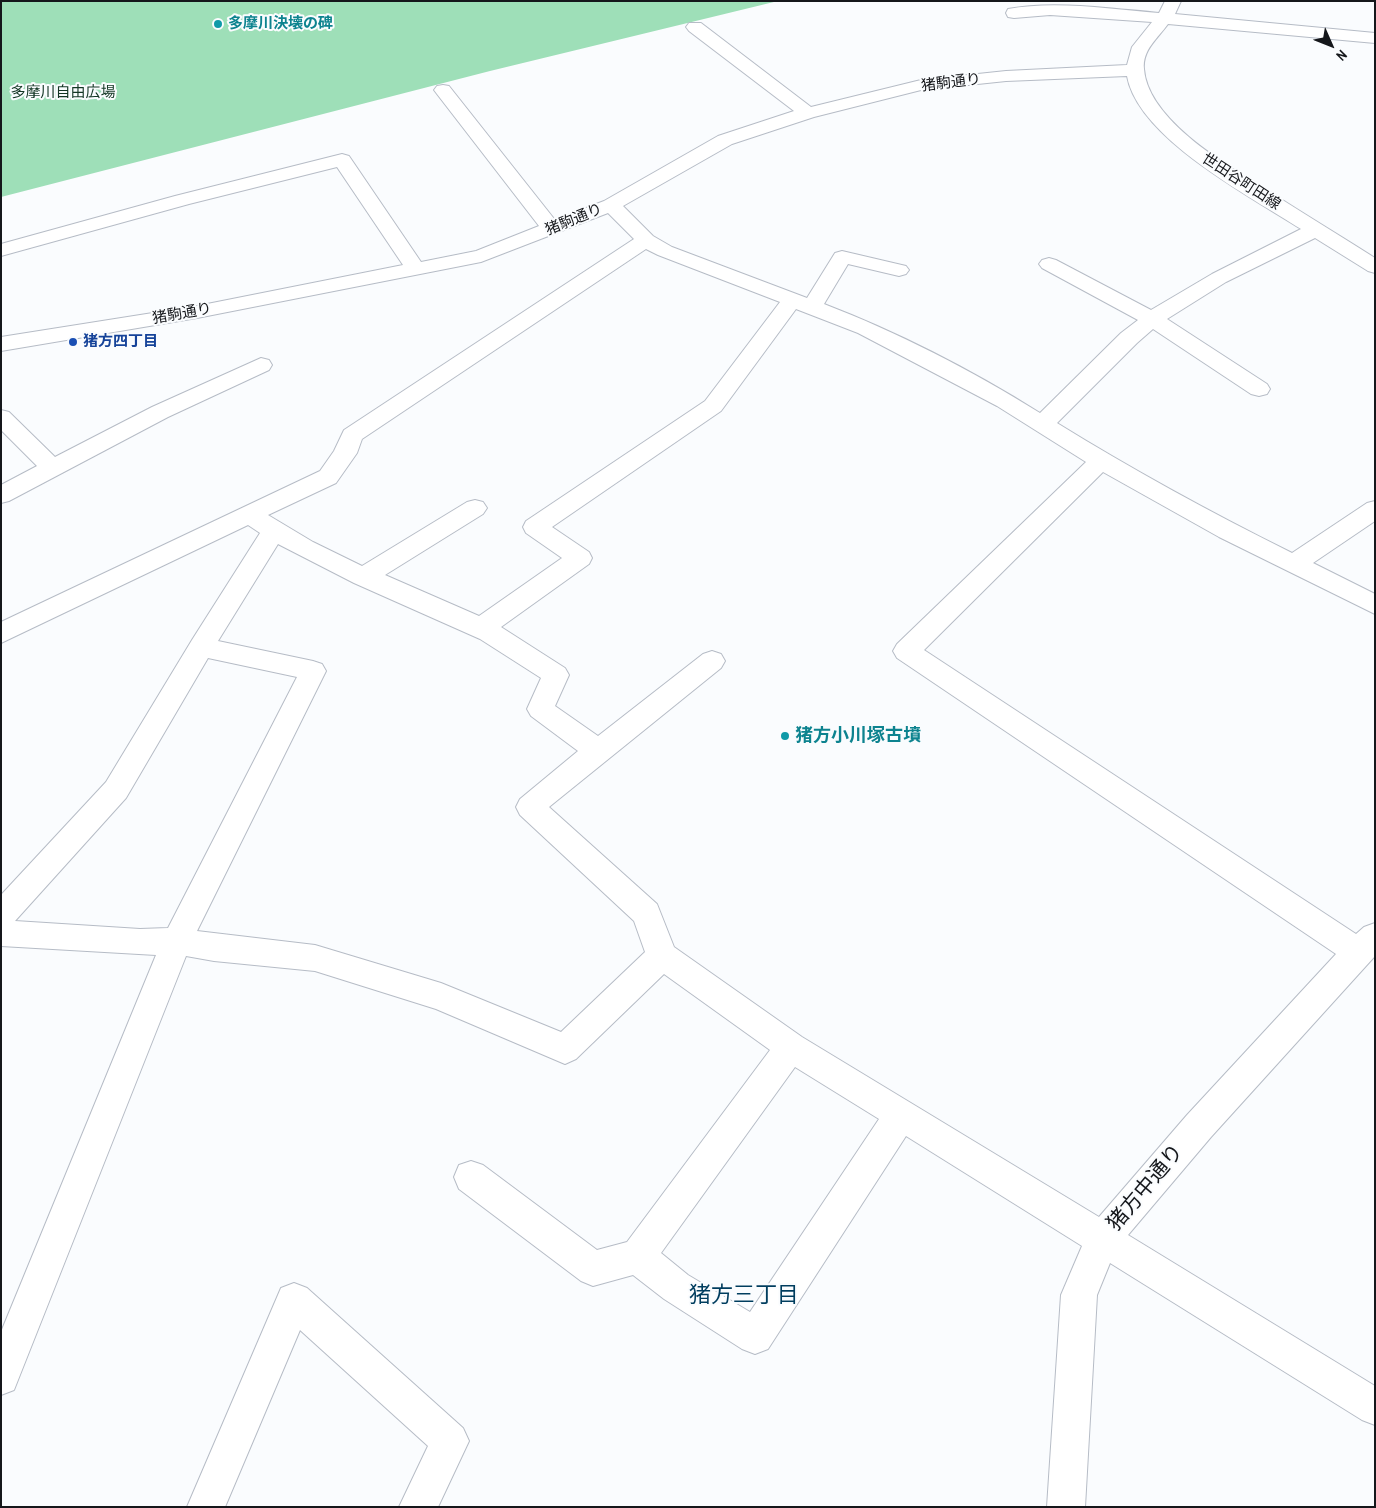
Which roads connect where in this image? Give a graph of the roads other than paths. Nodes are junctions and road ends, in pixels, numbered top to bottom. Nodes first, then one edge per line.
1 (1173, 1) edge
2 (1014, 13) dead end
3 (1165, 18) junction
4 (695, 26) dead end
5 (1375, 38) edge
6 (1134, 70) junction
7 (443, 90) dead end
8 (808, 113) junction
9 (611, 205) junction
10 (552, 229) junction
11 (1316, 230) junction
12 (646, 240) junction
13 (1, 250) edge
14 (1371, 260) edge
15 (1049, 264) dead end
16 (417, 270) junction
17 (899, 270) dead end
18 (802, 303) junction
19 (1152, 319) junction
20 (5, 337) edge
21 (260, 365) dead end
22 (1259, 389) dead end
23 (1, 417) edge
24 (1042, 424) junction
25 (1101, 462) junction
26 (53, 468) junction
27 (1, 495) edge
28 (474, 508) dead end
29 (1375, 509) edge
30 (250, 515) junction
31 (273, 532) junction
32 (1295, 564) junction
33 (363, 577) junction
34 (1375, 605) edge
35 (481, 628) junction
36 (1, 633) edge
37 (201, 647) junction
38 (712, 661) dead end
39 (598, 751) junction
40 (1, 916) edge
41 (1, 933) edge
42 (177, 941) junction
43 (1366, 944) edge
44 (662, 956) junction
45 (791, 1047) junction
46 (901, 1115) junction
47 (471, 1177) dead end
48 (1102, 1240) junction
49 (638, 1256) junction
50 (1, 1377) edge
51 (1375, 1407) edge
52 (206, 1507) edge
53 (418, 1507) edge
54 (1066, 1507) edge

1 - 3 street
2 - 3 street
3 - 5 street
3 - 6 street
4 - 8 street
6 - 8 street, 猪駒通り
6 - 11 street, 世田谷町田線
7 - 10 street
8 - 9 street, 猪駒通り
9 - 10 street, 猪駒通り
9 - 12 street
10 - 16 street, 猪駒通り
11 - 14 street, 世田谷町田線
11 - 19 street
12 - 18 street
12 - 30 street
13 - 16 street
15 - 19 street
16 - 20 street, 猪駒通り
17 - 18 street
18 - 24 street
18 - 35 street
19 - 22 street
19 - 24 street
21 - 26 street
23 - 26 street
24 - 25 street
25 - 32 street
25 - 43 street
26 - 27 street
28 - 33 street
29 - 32 street
30 - 31 street
30 - 36 street
31 - 33 street
31 - 37 street
32 - 34 street
33 - 35 street
35 - 39 street
37 - 40 street
37 - 42 street
38 - 39 street
39 - 44 street
41 - 42 street
42 - 44 street
42 - 50 street
43 - 48 street, 猪方中通り
44 - 45 street
45 - 46 street
45 - 49 street
46 - 48 street
46 - 49 street
47 - 49 street
48 - 51 street
48 - 54 street, 猪方中通り
52 - 53 street

